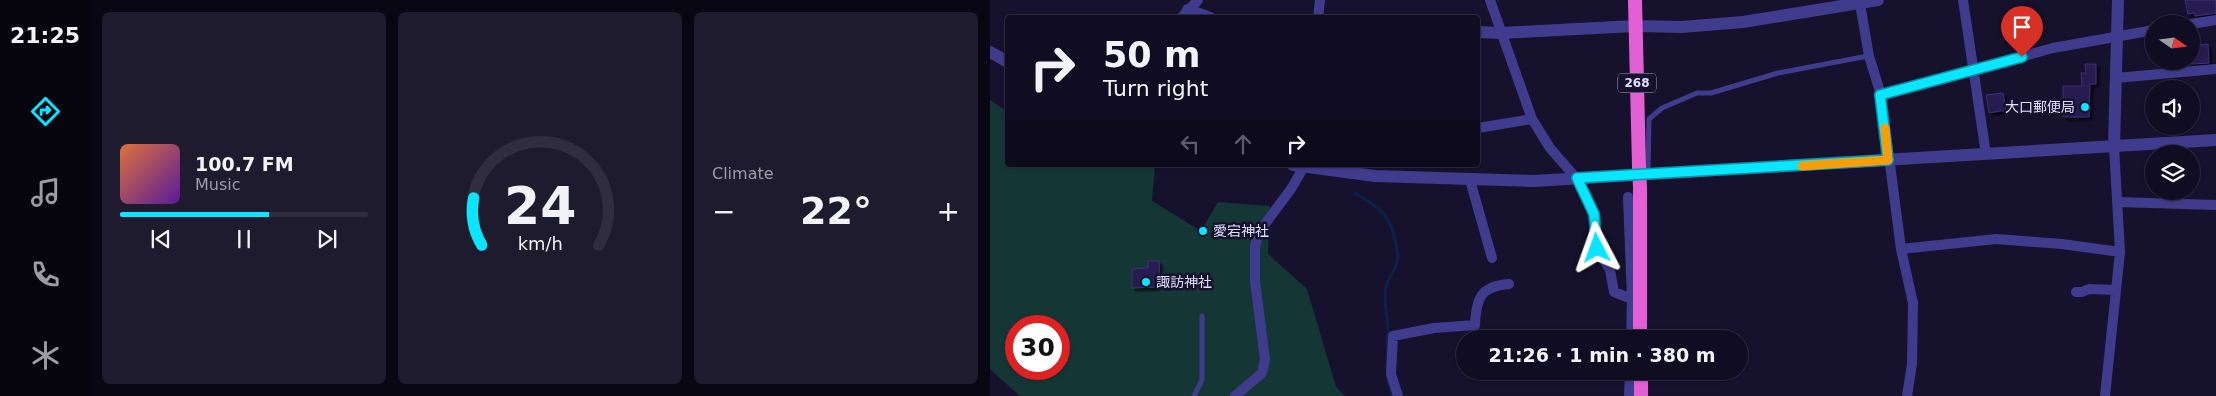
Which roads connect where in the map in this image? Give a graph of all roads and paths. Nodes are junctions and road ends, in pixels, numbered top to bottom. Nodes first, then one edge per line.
1 (1198, 0) edge
2 (1320, 0) edge
3 (1490, 0) edge
4 (1635, 0) edge
5 (1878, 0) edge
6 (1963, 0) edge
7 (2118, 0) edge
8 (1859, 2) edge
9 (1184, 9) edge
10 (1201, 15) edge
11 (1318, 15) edge
12 (2216, 20) edge
13 (2200, 23) edge
14 (1635, 26) junction
15 (2145, 31) edge
16 (1480, 32) edge
17 (1500, 33) junction
18 (2118, 35) junction
19 (990, 52) edge
20 (1869, 56) junction
21 (1005, 60) edge
22 (2216, 69) edge
23 (1974, 70) junction
24 (2116, 78) junction
25 (1880, 95) junction
26 (1532, 119) junction
27 (1480, 128) edge
28 (2216, 140) edge
29 (2114, 146) junction
30 (1986, 154) junction
31 (1888, 160) junction
32 (1300, 167) edge
33 (1308, 167) edge
34 (1644, 170) junction
35 (1577, 178) junction
36 (1470, 180) junction
37 (1628, 197) dead end
38 (2117, 202) junction
39 (2216, 205) edge
40 (1901, 249) junction
41 (2120, 252) junction
42 (1492, 258) dead end
43 (1509, 284) dead end
44 (2116, 290) junction
45 (2076, 292) dead end
46 (1632, 299) junction
47 (1202, 316) dead end
48 (1631, 330) edge
49 (1640, 330) edge
50 (1630, 380) edge
51 (1640, 380) edge
52 (1194, 396) edge
53 (1236, 396) edge
54 (1398, 396) edge
55 (1629, 396) edge
56 (1640, 396) edge
57 (1908, 396) edge
58 (2105, 396) edge

1 - 9 street
2 - 11 street
3 - 17 street
4 - 14 highway, 268
5 - 8 street
6 - 23 street
7 - 18 street
8 - 14 street
8 - 20 street
9 - 10 street
12 - 13 street
14 - 17 street
14 - 34 highway, 268
15 - 18 street
16 - 17 street
17 - 26 street
18 - 23 street
18 - 24 street
19 - 21 street
20 - 25 street
20 - 34 lane
22 - 24 street
23 - 25 street
23 - 30 street
24 - 29 street
25 - 31 street
26 - 27 street
26 - 35 street
28 - 29 street
29 - 30 street
29 - 38 street
30 - 31 street
31 - 34 street
31 - 40 street
32 - 53 street
33 - 36 street
34 - 35 street
34 - 49 highway, 268, bridge
35 - 36 street
35 - 46 street
36 - 42 street
37 - 46 street
38 - 39 street
38 - 41 street
40 - 41 street
40 - 57 street
41 - 44 street
43 - 54 street
44 - 45 street
44 - 58 street
46 - 48 street
47 - 52 lane
50 - 55 street
51 - 56 highway

